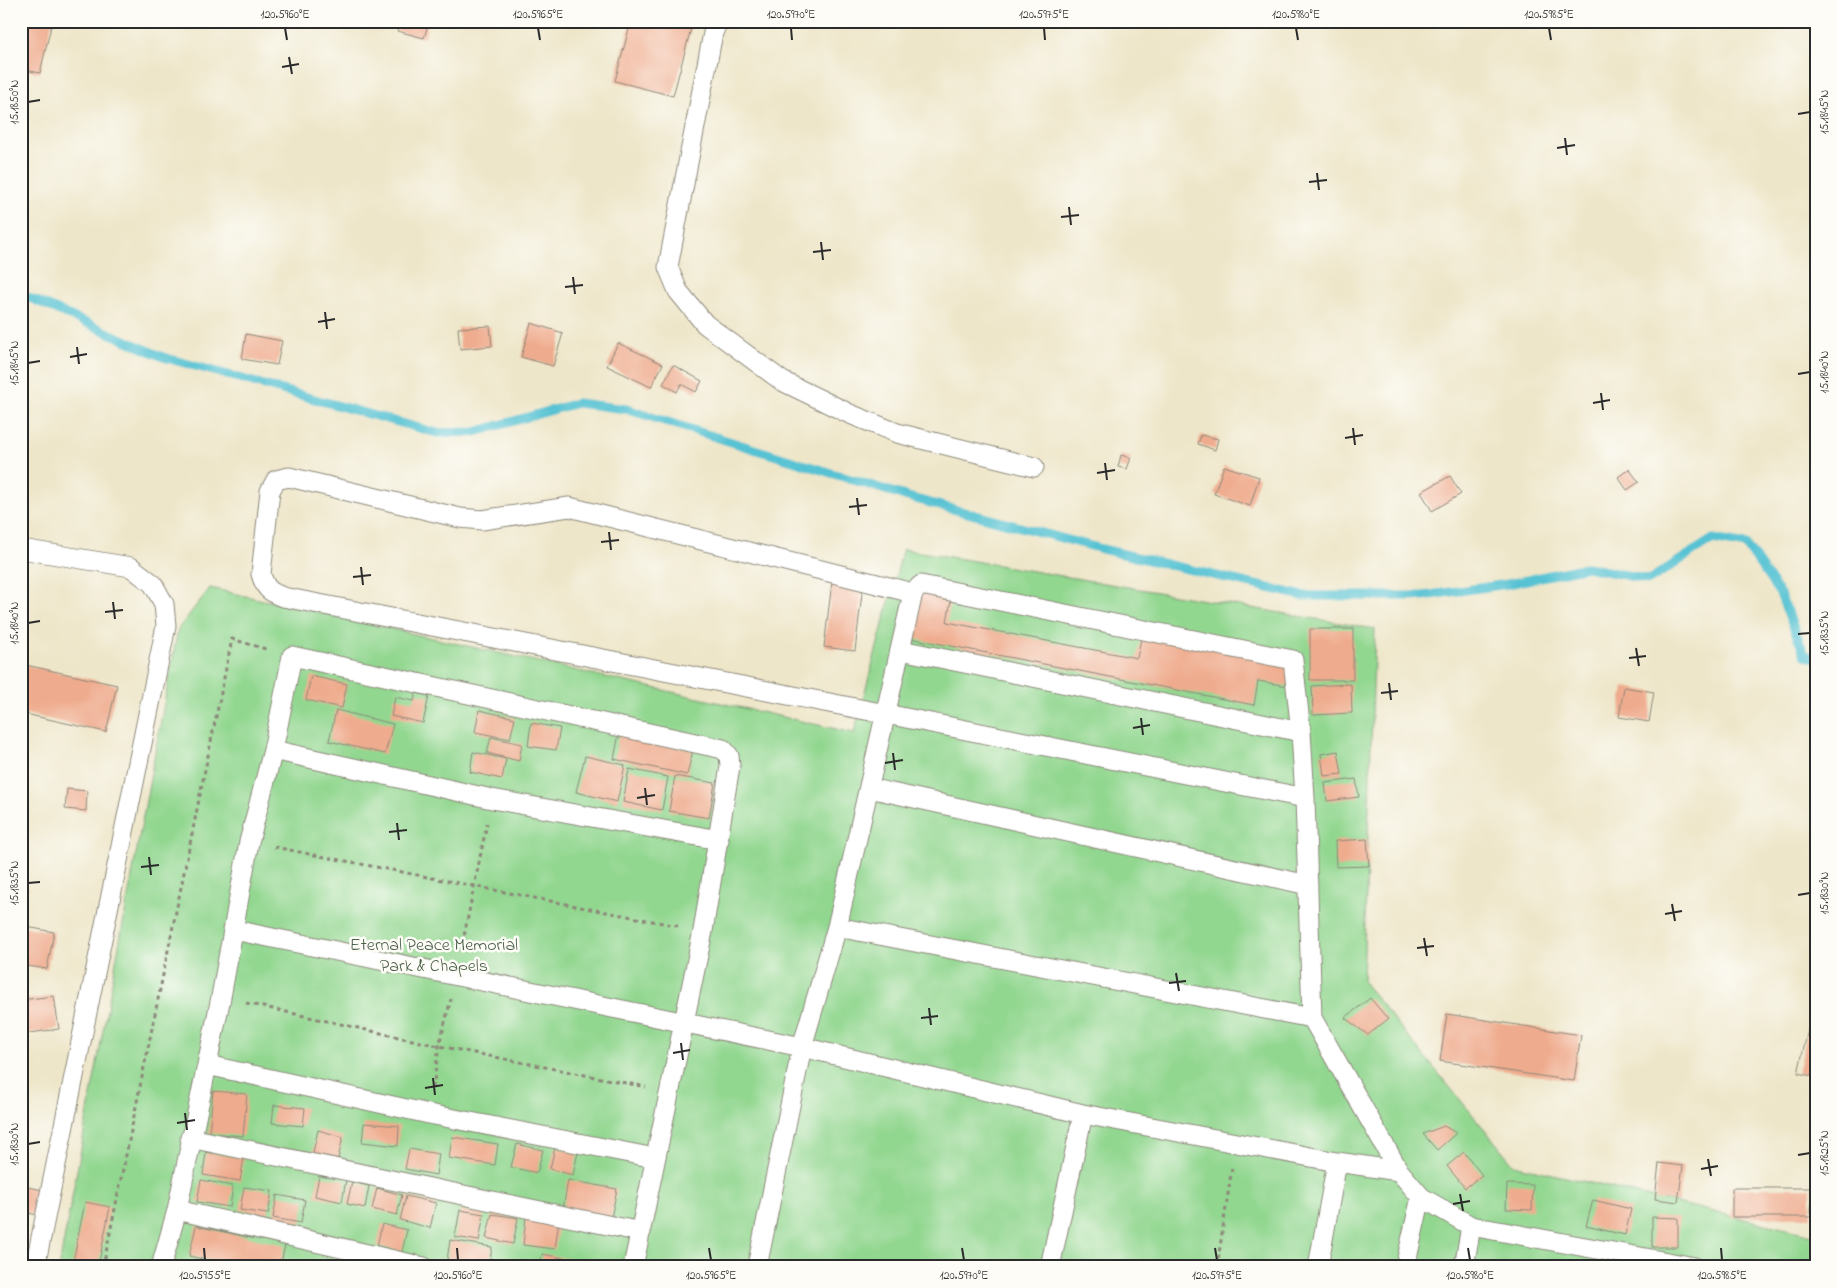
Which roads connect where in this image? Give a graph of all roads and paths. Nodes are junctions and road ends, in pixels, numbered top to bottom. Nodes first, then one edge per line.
1 (718, 21) edge
2 (1034, 467) dead end
3 (21, 549) edge
4 (913, 593) junction
5 (901, 650) junction
6 (292, 656) junction
7 (886, 714) junction
8 (1301, 732) junction
9 (273, 750) junction
10 (869, 788) junction
11 (1305, 798) junction
12 (719, 840) junction
13 (249, 842) junction
14 (1308, 885) junction
15 (837, 927) junction
16 (234, 930) junction
17 (703, 930) junction
18 (221, 997) junction
19 (1312, 1018) junction
20 (682, 1024) junction
21 (802, 1047) junction
22 (207, 1065) junction
23 (669, 1091) junction
24 (1083, 1114) junction
25 (190, 1138) junction
26 (1236, 1142) junction
27 (655, 1158) junction
28 (1336, 1162) junction
29 (1400, 1171) junction
30 (1421, 1197) junction
31 (177, 1210) junction
32 (1471, 1226) junction
33 (641, 1232) junction
34 (35, 1267) edge
35 (103, 1267) edge
36 (161, 1267) edge
37 (424, 1267) edge
38 (633, 1267) edge
39 (757, 1267) edge
40 (1050, 1267) edge
41 (1217, 1267) edge
42 (1318, 1267) edge
43 (1405, 1267) edge
44 (1464, 1267) edge
45 (1695, 1267) edge

1 - 2 lane
3 - 34 lane
4 - 5 lane
4 - 7 lane
4 - 8 lane
5 - 7 lane
5 - 8 lane
6 - 9 lane
6 - 12 lane
6 - 35 path
7 - 10 lane
7 - 11 lane
8 - 11 lane
9 - 12 lane
9 - 13 lane
10 - 14 lane
10 - 15 lane
11 - 14 lane
12 - 17 lane
13 - 16 lane
13 - 17 path
14 - 19 lane
15 - 19 lane
15 - 21 lane
16 - 18 lane
16 - 20 lane
17 - 20 lane
18 - 22 lane
18 - 23 path
19 - 29 lane
20 - 21 lane
20 - 23 lane
21 - 24 lane
21 - 39 lane
22 - 25 lane
22 - 27 lane
23 - 27 lane
24 - 26 lane
24 - 40 lane
25 - 31 lane
25 - 33 lane
26 - 28 lane
26 - 41 path
27 - 33 lane
28 - 29 lane
28 - 42 lane
29 - 30 lane
30 - 32 lane
30 - 43 lane
31 - 36 lane
31 - 37 lane
32 - 44 lane
32 - 45 lane
33 - 38 lane

